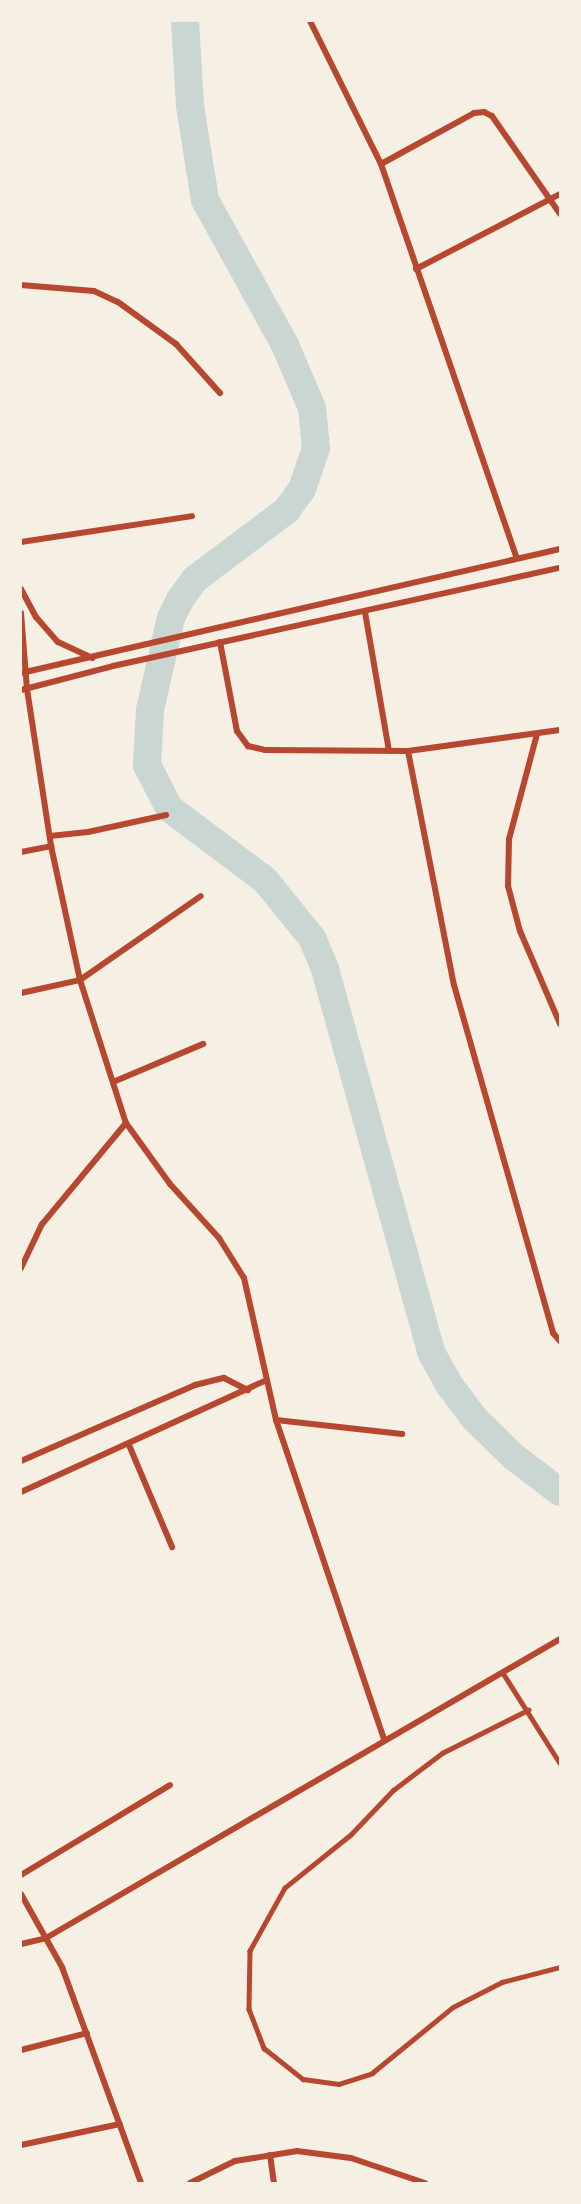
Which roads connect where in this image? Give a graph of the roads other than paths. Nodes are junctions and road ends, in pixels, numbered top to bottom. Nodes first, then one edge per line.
1 (310, 21) edge
2 (381, 164) junction
3 (560, 194) edge
4 (552, 198) junction
5 (560, 214) edge
6 (416, 269) junction
7 (21, 285) edge
8 (220, 393) dead end
9 (192, 516) dead end
10 (21, 542) edge
11 (560, 549) edge
12 (517, 558) junction
13 (560, 568) edge
14 (21, 589) edge
15 (365, 612) junction
16 (21, 613) edge
17 (220, 642) junction
18 (92, 658) junction
19 (23, 673) edge
20 (24, 690) edge
21 (560, 729) edge
22 (537, 734) junction
23 (389, 751) junction
24 (408, 751) junction
25 (166, 815) dead end
26 (50, 836) junction
27 (51, 846) junction
28 (21, 852) edge
29 (201, 896) dead end
30 (80, 980) junction
31 (21, 993) edge
32 (560, 1024) edge
33 (203, 1044) dead end
34 (113, 1082) junction
35 (126, 1123) junction
36 (21, 1268) edge
37 (560, 1341) edge
38 (266, 1381) junction
39 (248, 1390) junction
40 (276, 1420) junction
41 (402, 1434) dead end
42 (129, 1445) junction
43 (21, 1461) edge
44 (21, 1492) edge
45 (172, 1547) dead end
46 (560, 1639) edge
47 (503, 1673) junction
48 (529, 1710) junction
49 (384, 1739) junction
50 (560, 1763) edge
51 (170, 1785) dead end
52 (21, 1875) edge
53 (21, 1894) edge
54 (46, 1938) junction
55 (21, 1944) edge
56 (560, 1967) edge
57 (87, 2033) junction
58 (21, 2050) edge
59 (120, 2124) junction
60 (21, 2145) edge
61 (270, 2156) junction
62 (141, 2183) edge
63 (190, 2183) edge
64 (274, 2183) edge
65 (425, 2183) edge

1 - 2 street
2 - 4 street
2 - 6 street
3 - 4 street
4 - 5 street
4 - 6 street
6 - 12 street
7 - 8 street
9 - 10 street
11 - 12 street
12 - 18 street
13 - 15 street
14 - 18 street
15 - 17 street
15 - 23 street
16 - 19 street
17 - 20 street
17 - 23 street
18 - 19 street
19 - 20 street
20 - 26 street
21 - 22 street
22 - 24 street
22 - 32 street
23 - 24 street
24 - 37 street
25 - 26 street
26 - 27 street
27 - 28 street
27 - 30 street
29 - 30 street
30 - 31 street
30 - 34 street
33 - 34 street
34 - 35 street
35 - 36 street
35 - 38 street
38 - 39 street
38 - 40 street
39 - 42 street
39 - 43 street
40 - 41 street
40 - 49 street
42 - 44 street
42 - 45 street
46 - 47 street
47 - 48 lane
47 - 49 street
48 - 50 lane
48 - 56 lane
49 - 54 street
51 - 52 street
53 - 54 street
54 - 55 street
54 - 57 street
57 - 58 street
57 - 59 street
59 - 60 street
59 - 62 street
61 - 63 street
61 - 64 street
61 - 65 street

